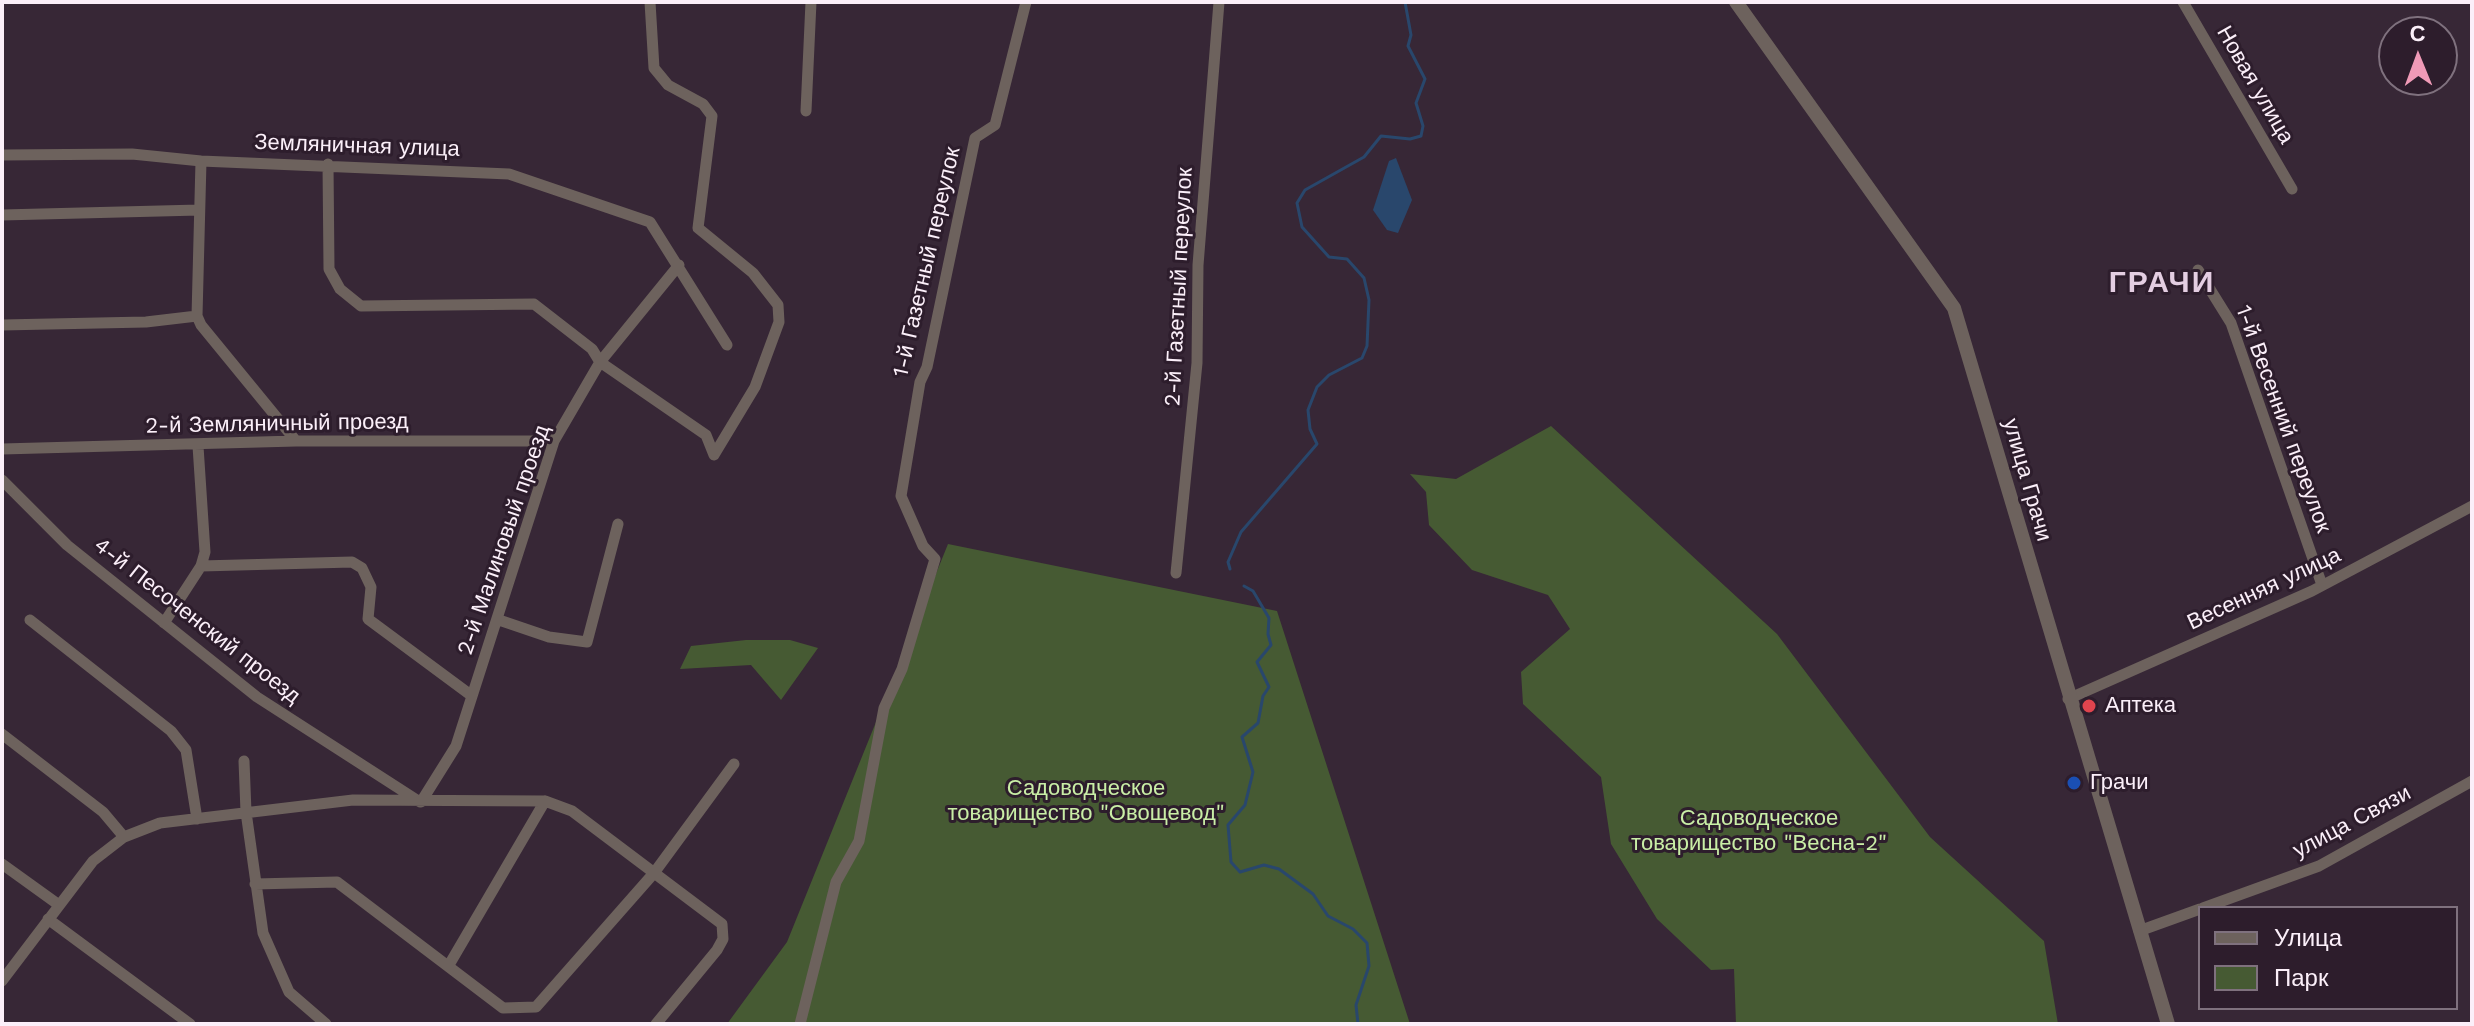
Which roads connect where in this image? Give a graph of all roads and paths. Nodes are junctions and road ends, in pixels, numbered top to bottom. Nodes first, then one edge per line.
1 (650, 2) edge
2 (811, 2) edge
3 (1026, 2) edge
4 (1219, 2) edge
5 (1736, 2) edge
6 (2183, 2) edge
7 (806, 111) dead end
8 (2, 155) edge
9 (201, 161) junction
10 (328, 164) junction
11 (2292, 189) dead end
12 (199, 210) junction
13 (2, 215) edge
14 (679, 265) junction
15 (2198, 270) dead end
16 (197, 316) junction
17 (2, 325) edge
18 (727, 345) dead end
19 (600, 362) junction
20 (296, 441) junction
21 (554, 441) junction
22 (198, 446) junction
23 (2, 449) edge
24 (2, 480) edge
25 (2472, 506) edge
26 (618, 524) dead end
27 (201, 566) junction
28 (1176, 573) dead end
29 (2322, 585) junction
30 (30, 620) dead end
31 (499, 620) junction
32 (164, 623) junction
33 (472, 696) junction
34 (2068, 699) junction
35 (2, 734) edge
36 (244, 761) dead end
37 (734, 764) dead end
38 (2472, 781) edge
39 (545, 801) junction
40 (421, 802) junction
41 (246, 812) junction
42 (197, 819) junction
43 (124, 837) junction
44 (2, 864) edge
45 (654, 873) junction
46 (255, 884) junction
47 (59, 905) junction
48 (2210, 906) edge
49 (2198, 910) edge
50 (48, 919) junction
51 (2139, 931) junction
52 (449, 965) junction
53 (2, 981) edge
54 (190, 1024) edge
55 (326, 1024) edge
56 (656, 1024) edge
57 (800, 1024) edge
58 (2168, 1024) edge

1 - 19 street
2 - 7 street
3 - 57 street, 1-й Газетный переулок
4 - 28 street, 2-й Газетный переулок
5 - 34 street, улица Грачи
6 - 11 street, Новая улица
8 - 9 street, Земляничная улица
9 - 10 street, Земляничная улица
9 - 12 street
10 - 14 street, Земляничная улица
10 - 19 street
12 - 13 street
12 - 16 street
14 - 18 street, Земляничная улица
14 - 19 street, 2-й Малиновый проезд
15 - 29 street, 1-й Весенний переулок
16 - 17 street
16 - 20 street
19 - 21 street, 2-й Малиновый проезд
20 - 21 street, 2-й Земляничный проезд
20 - 22 street, 2-й Земляничный проезд
21 - 31 street, 2-й Малиновый проезд
22 - 23 street, 2-й Земляничный проезд
22 - 27 street
24 - 32 street, 4-й Песоченский проезд
25 - 29 street, Весенняя улица
26 - 31 street
27 - 32 street
27 - 33 street
29 - 34 street, Весенняя улица
30 - 42 street
31 - 33 street, 2-й Малиновый проезд
32 - 40 street, 4-й Песоченский проезд
33 - 40 street, 2-й Малиновый проезд
34 - 51 street, улица Грачи
35 - 43 street
36 - 41 street
37 - 45 street
38 - 48 street, улица Связи
39 - 40 street
39 - 45 street
39 - 52 street
40 - 41 street
41 - 42 street
41 - 46 street
42 - 43 street
43 - 47 street
44 - 47 street
45 - 52 street
45 - 56 street
46 - 52 street
46 - 55 street
47 - 50 street
49 - 51 street, улица Связи
50 - 53 street
50 - 54 street
51 - 58 street, улица Грачи

